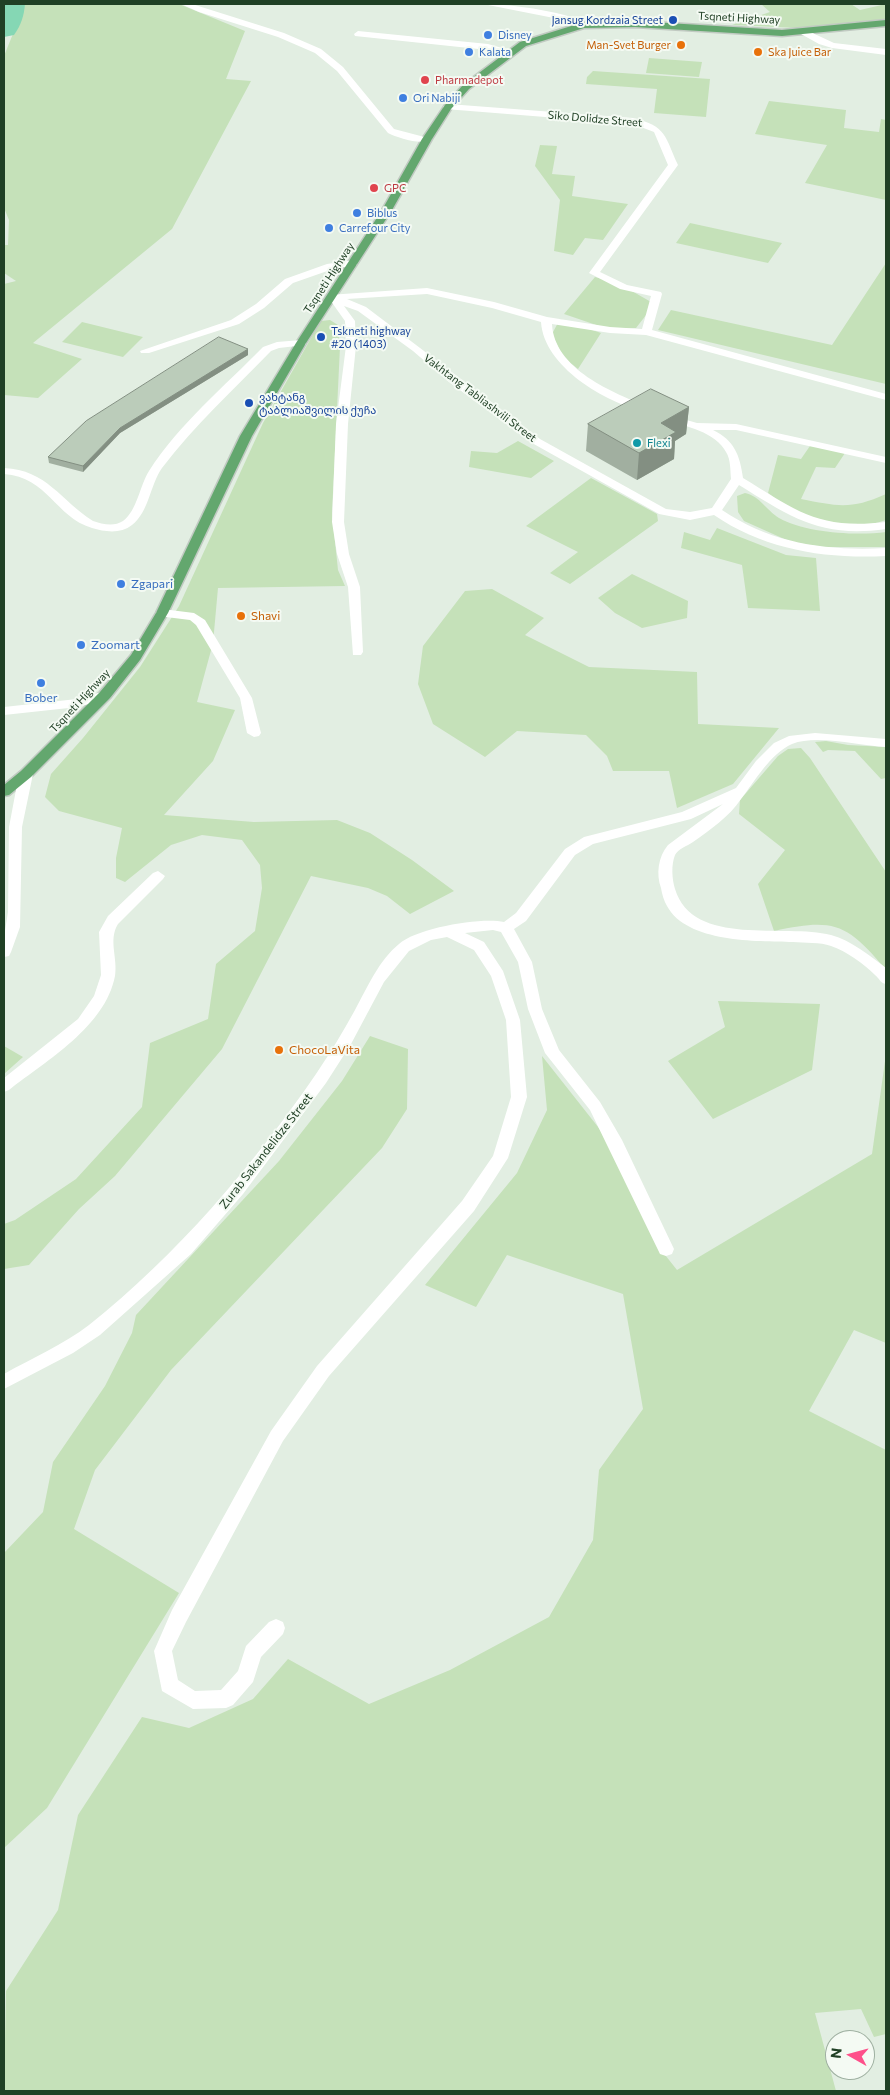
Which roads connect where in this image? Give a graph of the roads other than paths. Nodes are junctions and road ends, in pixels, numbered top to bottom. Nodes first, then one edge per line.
1 (487, 4) edge
2 (191, 5) edge
3 (886, 23) edge
4 (584, 25) junction
5 (804, 32) junction
6 (358, 34) dead end
7 (512, 52) junction
8 (886, 52) edge
9 (448, 107) junction
10 (427, 139) junction
11 (353, 263) junction
12 (333, 297) junction
13 (546, 320) junction
14 (646, 332) junction
15 (301, 343) junction
16 (144, 351) dead end
17 (886, 397) edge
18 (698, 426) junction
19 (886, 460) edge
20 (4, 472) edge
21 (738, 479) junction
22 (716, 511) junction
23 (886, 526) edge
24 (886, 552) edge
25 (162, 612) junction
26 (357, 652) dead end
27 (105, 696) junction
28 (4, 711) edge
29 (254, 733) dead end
30 (886, 742) edge
31 (26, 774) junction
32 (741, 790) junction
33 (4, 792) edge
34 (10, 864) edge
35 (158, 876) dead end
36 (506, 928) junction
37 (452, 933) junction
38 (4, 952) edge
39 (886, 979) edge
40 (4, 1086) edge
41 (666, 1249) dead end
42 (4, 1382) edge
43 (276, 1628) dead end

1 - 4 street
2 - 10 street
3 - 5 main road, Tsqneti Highway
4 - 5 main road, Tsqneti Highway
4 - 7 main road, Tsqneti Highway
5 - 8 street
6 - 7 street
7 - 9 main road, Tsqneti Highway
9 - 10 main road, Tsqneti Highway
9 - 14 street, Siko Dolidze Street
10 - 11 main road, Tsqneti Highway
11 - 12 main road, Tsqneti Highway
11 - 16 street
12 - 13 street
12 - 15 main road, Tsqneti Highway
12 - 22 street, Vakhtang Tabliashvili Street
12 - 26 street
13 - 14 street
13 - 18 street
14 - 17 street
15 - 20 street
15 - 25 main road, Tsqneti Highway
18 - 19 street
18 - 21 street
21 - 22 street
21 - 23 street
22 - 24 street
25 - 27 main road, Tsqneti Highway
25 - 29 street
27 - 28 street
27 - 31 main road, Tsqneti Highway
30 - 32 street
31 - 33 main road, Tsqneti Highway
31 - 34 street
32 - 36 street
32 - 39 street
34 - 38 street
35 - 40 street
36 - 37 street, Zurab Sakandelidze Street
36 - 41 street
37 - 42 street, Zurab Sakandelidze Street
37 - 43 street

